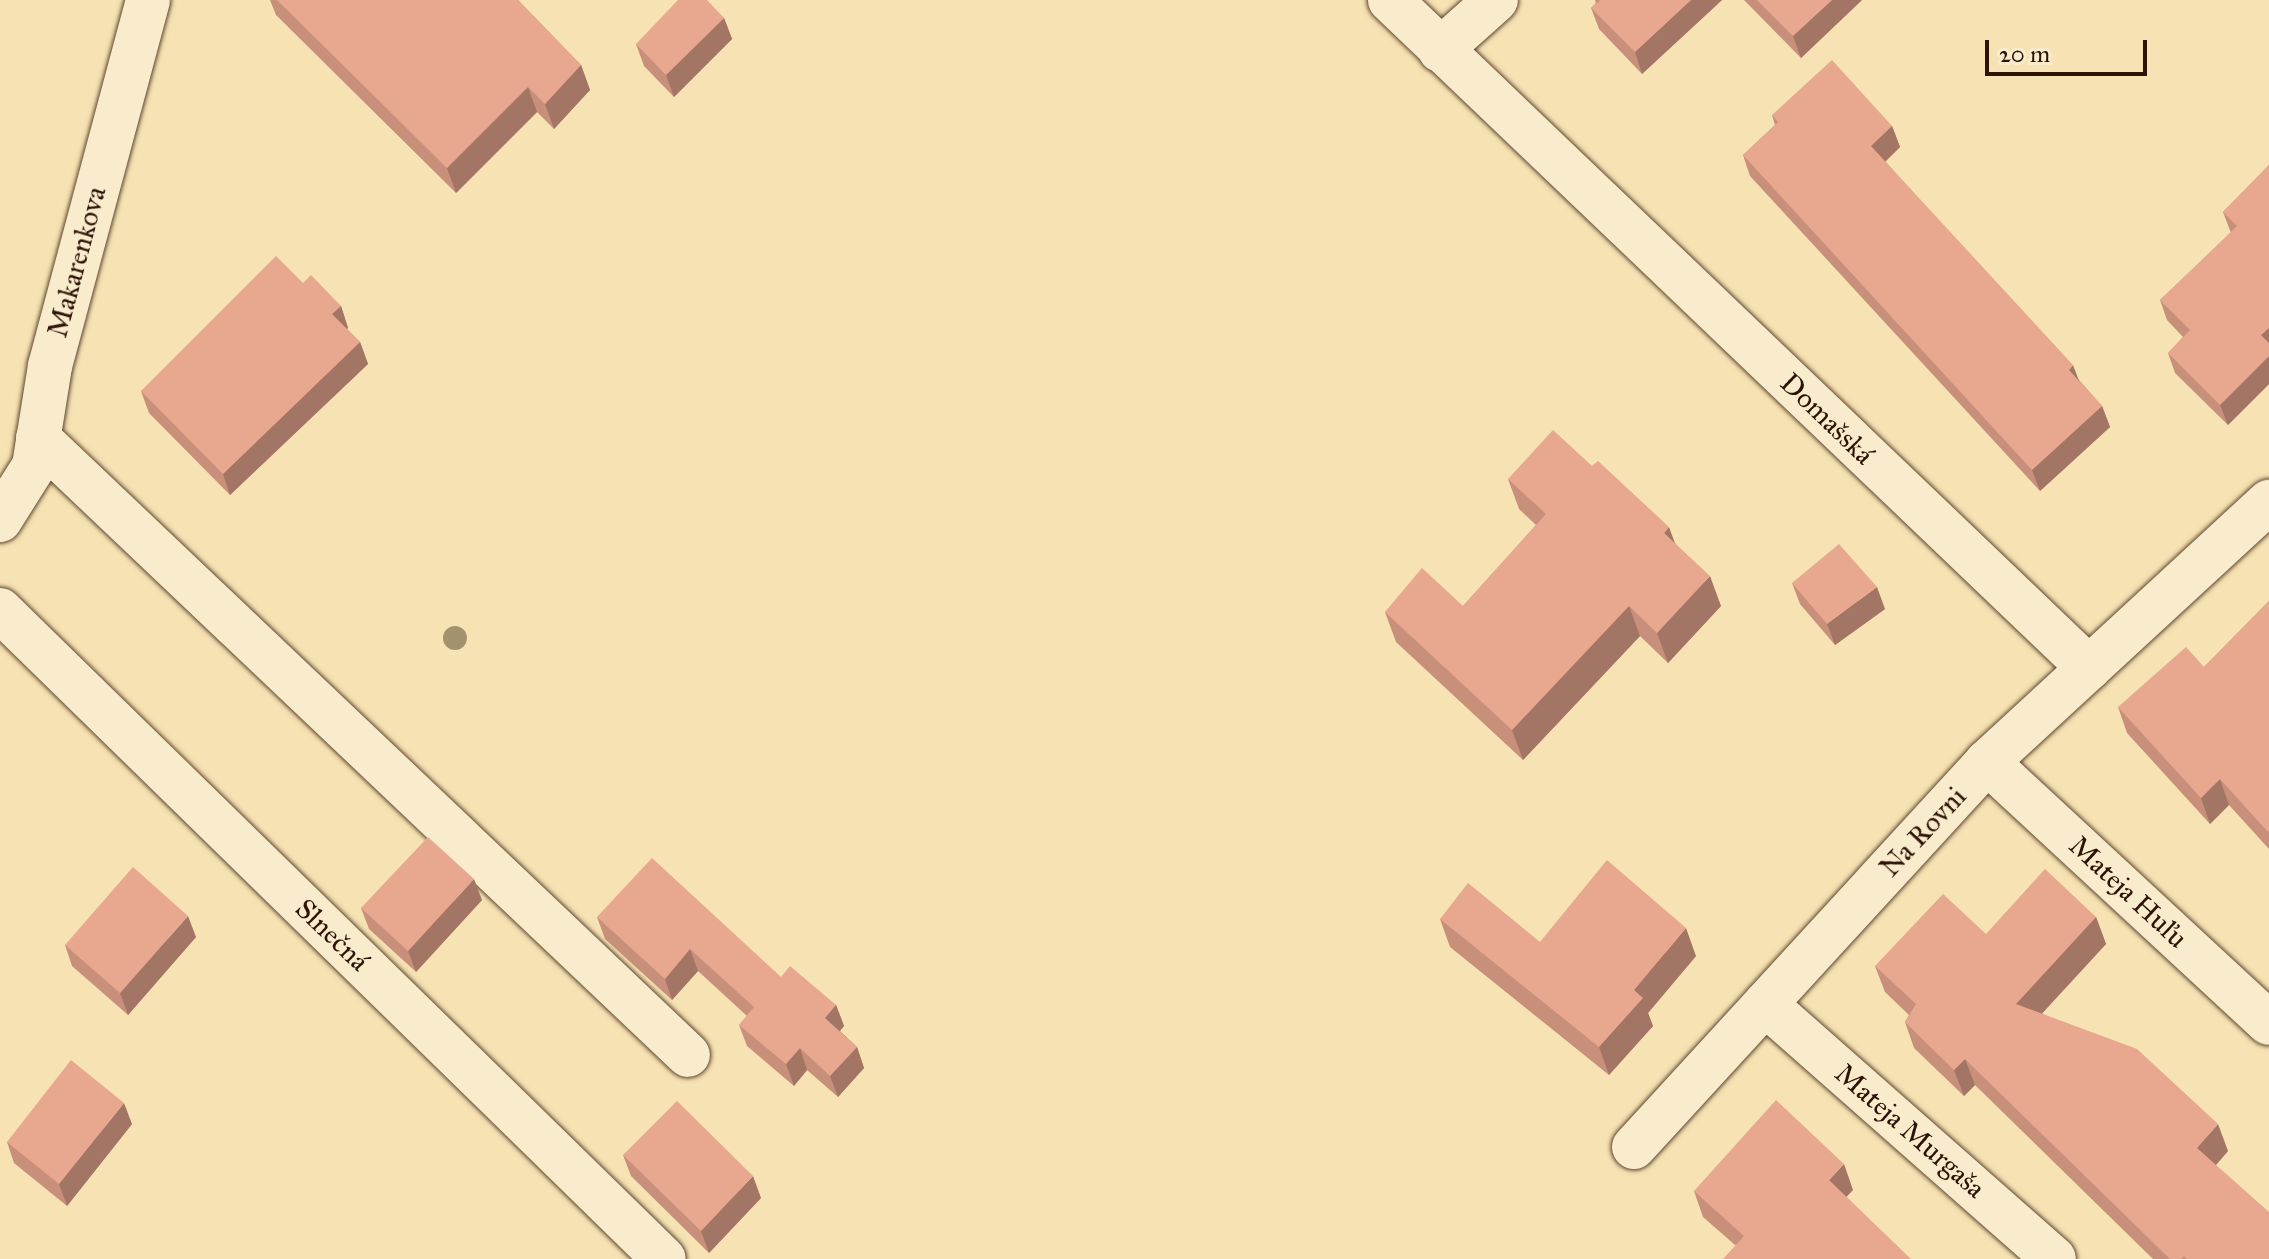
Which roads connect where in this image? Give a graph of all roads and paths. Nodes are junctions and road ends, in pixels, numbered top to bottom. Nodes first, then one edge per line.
1 (148, 0) edge
2 (1390, 0) edge
3 (1496, 0) edge
4 (1440, 50) junction
5 (38, 438) junction
6 (2269, 502) edge
7 (0, 520) edge
8 (0, 610) edge
9 (2089, 668) junction
10 (1987, 762) junction
11 (1765, 1004) junction
12 (2269, 1023) edge
13 (688, 1055) dead end
14 (1634, 1147) dead end
15 (664, 1259) edge
16 (2054, 1259) edge

1 - 5 street, Makarenkova
2 - 4 street, Domašská
3 - 4 street
4 - 9 street, Domašská
5 - 7 street, Makarenkova
5 - 13 street
6 - 9 street
8 - 15 street, Slnečná
9 - 10 street, Na Rovni
10 - 11 street, Na Rovni
10 - 12 street, Mateja Huľu
11 - 14 street, Na Rovni
11 - 16 street, Mateja Murgaša

